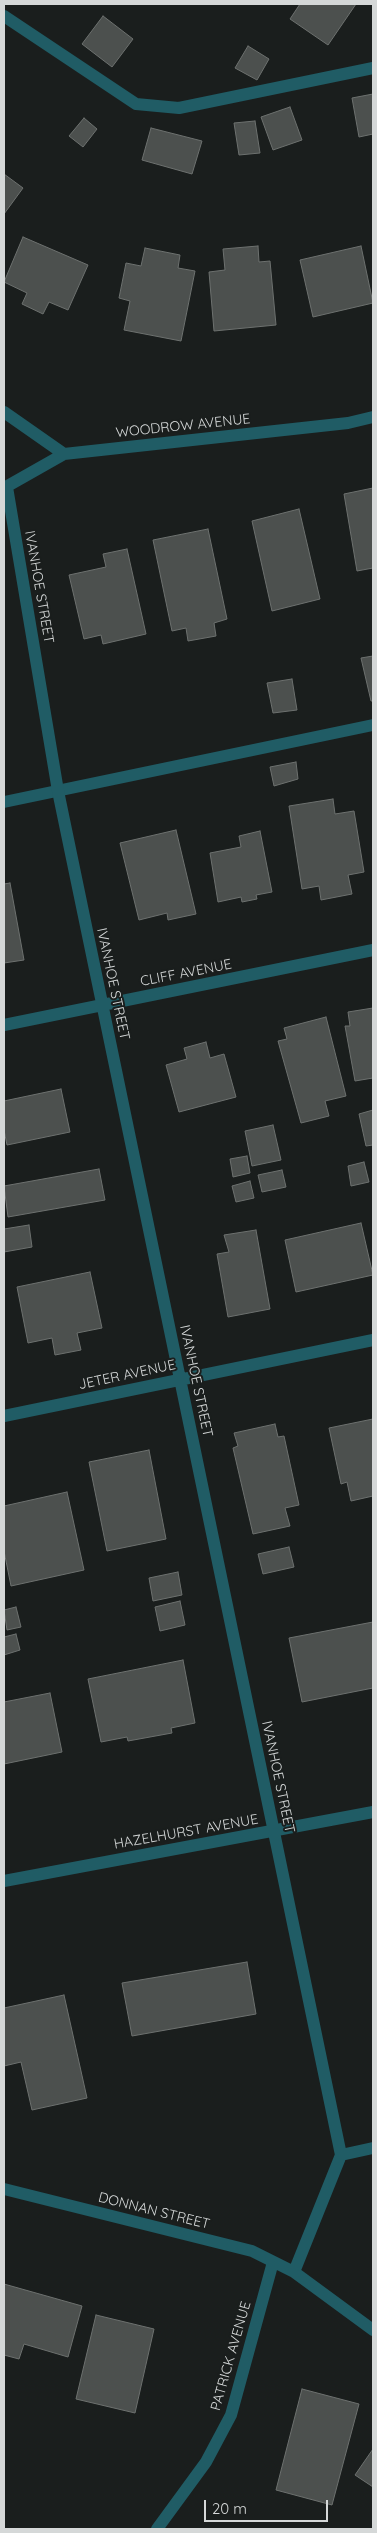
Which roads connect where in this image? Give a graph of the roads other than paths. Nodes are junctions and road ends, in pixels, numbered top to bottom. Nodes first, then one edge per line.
1 (4, 16) edge
2 (373, 68) edge
3 (4, 412) edge
4 (373, 417) edge
5 (64, 454) junction
6 (5, 487) edge
7 (373, 725) edge
8 (58, 791) junction
9 (4, 802) edge
10 (373, 950) edge
11 (102, 1005) junction
12 (4, 1025) edge
13 (373, 1340) edge
14 (180, 1380) junction
15 (4, 1416) edge
16 (373, 1812) edge
17 (274, 1831) junction
18 (4, 1881) edge
19 (373, 2148) edge
20 (341, 2155) junction
21 (4, 2189) edge
22 (273, 2262) junction
23 (294, 2272) junction
24 (373, 2330) edge
25 (157, 2529) edge

1 - 2 street
3 - 5 street
4 - 5 street, WOODROW AVENUE
5 - 6 street, WOODROW AVENUE
6 - 8 street, IVANHOE STREET
7 - 8 street
8 - 9 street
8 - 11 street, IVANHOE STREET
10 - 11 street, CLIFF AVENUE
11 - 12 street, CLIFF AVENUE
11 - 14 street, IVANHOE STREET
13 - 14 street, JETER AVENUE
14 - 15 street, JETER AVENUE
14 - 17 street, IVANHOE STREET
16 - 17 street, HAZELHURST AVENUE
17 - 18 street, HAZELHURST AVENUE
17 - 20 street, IVANHOE STREET
19 - 20 street
20 - 23 street
21 - 22 street, DONNAN STREET
22 - 23 street, DONNAN STREET
22 - 25 street, PATRICK AVENUE
23 - 24 street, DONNAN STREET

